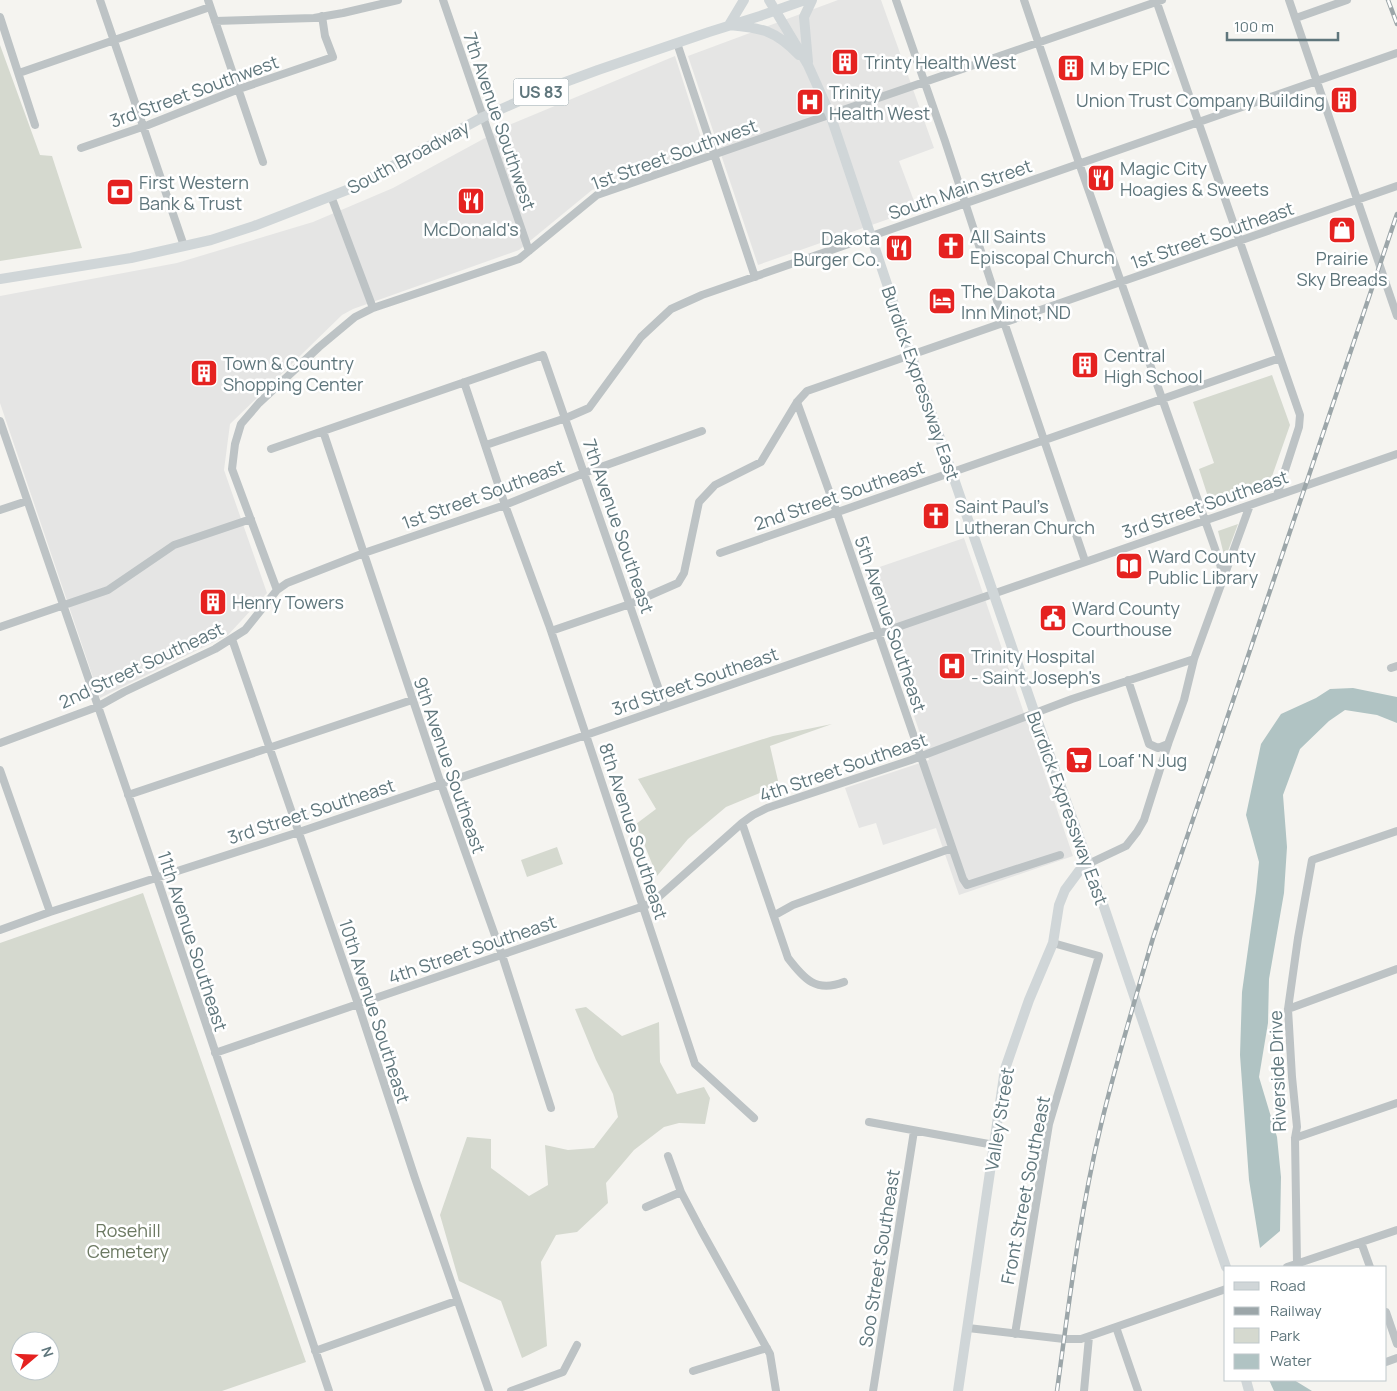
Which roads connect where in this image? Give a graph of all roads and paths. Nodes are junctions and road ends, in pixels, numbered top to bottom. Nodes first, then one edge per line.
1 (100, 0) edge
2 (398, 0) edge
3 (443, 0) edge
4 (744, 0) edge
5 (769, 0) edge
6 (805, 0) edge
7 (812, 0) edge
8 (896, 0) edge
9 (1024, 0) edge
10 (1289, 0) edge
11 (1347, 0) edge
12 (1158, 1) edge
13 (209, 3) edge
14 (776, 11) junction
15 (322, 16) junction
16 (0, 17) edge
17 (1296, 18) junction
18 (215, 21) junction
19 (729, 25) junction
20 (114, 41) junction
21 (1038, 42) junction
22 (676, 43) junction
23 (1397, 53) edge
24 (808, 65) junction
25 (19, 73) junction
26 (924, 82) junction
27 (1316, 82) junction
28 (239, 89) junction
29 (830, 114) junction
30 (483, 117) junction
31 (1199, 122) junction
32 (35, 125) dead end
33 (144, 127) junction
34 (81, 148) dead end
35 (714, 155) junction
36 (263, 162) dead end
37 (1079, 163) junction
38 (1397, 186) edge
39 (331, 196) junction
40 (1357, 201) junction
41 (966, 203) junction
42 (871, 236) junction
43 (1241, 242) junction
44 (184, 246) junction
45 (528, 251) junction
46 (755, 277) junction
47 (0, 280) edge
48 (1122, 282) junction
49 (373, 308) junction
50 (1397, 316) edge
51 (1004, 322) junction
52 (912, 355) junction
53 (1280, 358) junction
54 (464, 382) junction
55 (1162, 399) junction
56 (797, 402) junction
57 (566, 418) junction
58 (0, 422) edge
59 (702, 431) dead end
60 (323, 432) junction
61 (1044, 441) junction
62 (486, 445) junction
63 (271, 449) dead end
64 (1397, 454) edge
65 (951, 471) junction
66 (584, 473) junction
67 (1277, 495) junction
68 (27, 501) junction
69 (505, 505) junction
70 (1250, 505) junction
71 (0, 510) edge
72 (837, 513) junction
73 (251, 519) junction
74 (1205, 520) junction
75 (364, 553) junction
76 (720, 553) dead end
77 (1085, 561) junction
78 (1224, 580) junction
79 (277, 590) junction
80 (994, 594) junction
81 (630, 604) junction
82 (62, 606) junction
83 (0, 627) edge
84 (551, 631) junction
85 (878, 633) junction
86 (232, 639) junction
87 (1194, 659) junction
88 (1128, 680) junction
89 (412, 700) junction
90 (97, 707) junction
91 (666, 707) junction
92 (1035, 714) junction
93 (586, 735) junction
94 (0, 743) edge
95 (1168, 744) junction
96 (270, 748) junction
97 (921, 756) junction
98 (0, 770) edge
99 (440, 784) junction
100 (128, 795) junction
101 (742, 823) junction
102 (1397, 831) edge
103 (299, 832) junction
104 (952, 848) junction
105 (1060, 855) dead end
106 (1088, 864) junction
107 (157, 878) junction
108 (644, 906) junction
109 (50, 912) junction
110 (775, 915) junction
111 (0, 930) edge
112 (1053, 943) junction
113 (502, 955) junction
114 (1395, 970) edge
115 (1397, 980) edge
116 (844, 982) dead end
117 (358, 1004) junction
118 (1288, 1009) junction
119 (215, 1053) junction
120 (1397, 1102) edge
121 (551, 1108) dead end
122 (754, 1118) dead end
123 (869, 1122) dead end
124 (914, 1131) junction
125 (1295, 1138) junction
126 (994, 1145) junction
127 (668, 1156) dead end
128 (681, 1192) junction
129 (646, 1207) dead end
130 (1397, 1230) edge
131 (1361, 1242) junction
132 (1297, 1264) junction
133 (1226, 1266) edge
134 (1290, 1266) edge
135 (1370, 1266) edge
136 (1224, 1290) edge
137 (456, 1300) junction
138 (1387, 1315) edge
139 (1116, 1327) junction
140 (968, 1328) junction
141 (1015, 1334) junction
142 (1089, 1337) junction
143 (1397, 1344) edge
144 (577, 1345) dead end
145 (767, 1348) junction
146 (315, 1351) junction
147 (693, 1372) dead end
148 (329, 1391) edge
149 (489, 1391) edge
150 (511, 1391) edge
151 (776, 1391) edge
152 (873, 1391) edge
153 (958, 1391) edge
154 (1084, 1391) edge
155 (1138, 1391) edge

1 - 20 street
2 - 15 street
3 - 30 street, 7th Avenue Southwest
4 - 19 main road
5 - 14 main road
6 - 14 main road, South Broadway / US 83
7 - 24 main road
8 - 26 street
9 - 21 street
10 - 17 street
11 - 17 street
12 - 21 street, 1st Street Southwest
12 - 31 street
13 - 18 street
13 - 20 street
14 - 19 main road, South Broadway / US 83
14 - 24 main road
15 - 18 street
15 - 28 street, 3rd Street Southwest
16 - 25 street
17 - 27 street
18 - 28 street
19 - 22 main road, South Broadway / US 83
19 - 24 main road
20 - 25 street
20 - 33 street
21 - 26 street, 1st Street Southwest
21 - 37 street
22 - 30 main road, South Broadway / US 83
22 - 35 street
23 - 27 street, South Main Street
24 - 29 main road, Burdick Expressway East
25 - 32 street
26 - 29 street, 1st Street Southwest
26 - 41 street
27 - 31 street, South Main Street
27 - 40 street
28 - 33 street, 3rd Street Southwest
28 - 36 street
29 - 35 street, 1st Street Southwest
29 - 42 main road, Burdick Expressway East
30 - 39 main road, South Broadway / US 83
30 - 45 street, 7th Avenue Southwest
31 - 37 street, South Main Street
31 - 43 street
33 - 34 street, 3rd Street Southwest
33 - 44 street
35 - 45 street, 1st Street Southwest
35 - 46 street
37 - 41 street, South Main Street
37 - 48 street
38 - 40 street, 1st Street Southeast
39 - 44 main road, South Broadway / US 83
39 - 49 street
40 - 43 street, 1st Street Southeast
40 - 50 street
41 - 42 street, South Main Street
41 - 51 street
42 - 46 street, South Main Street
42 - 52 main road, Burdick Expressway East
43 - 48 street, 1st Street Southeast
43 - 53 street
44 - 47 main road, South Broadway / US 83
45 - 49 street, 1st Street Southwest
46 - 57 street, South Main Street
48 - 51 street, 1st Street Southeast
48 - 55 street
49 - 73 street, 1st Street Southwest
51 - 52 street, 1st Street Southeast
51 - 61 street
52 - 56 street, 1st Street Southeast
52 - 65 main road, Burdick Expressway East
53 - 55 street, 2nd Street Southeast
53 - 67 street
54 - 57 street, 7th Avenue Southeast
54 - 60 street
54 - 62 street, 8th Avenue Southeast
55 - 61 street, 2nd Street Southeast
55 - 74 street
56 - 72 street, 5th Avenue Southeast
56 - 81 street
57 - 62 street, South Main Street
57 - 66 street, 7th Avenue Southeast
58 - 68 street, 11th Avenue Southeast
59 - 66 street, 1st Street Southeast
60 - 63 street
60 - 75 street, 9th Avenue Southeast
61 - 65 street, 2nd Street Southeast
61 - 77 street
62 - 69 street, 8th Avenue Southeast
64 - 67 street, 3rd Street Southeast
65 - 72 street, 2nd Street Southeast
65 - 80 main road, Burdick Expressway East
66 - 69 street, 1st Street Southeast
66 - 81 street, 7th Avenue Southeast
67 - 70 street, 3rd Street Southeast
68 - 71 street
68 - 82 street, 11th Avenue Southeast
69 - 75 street, 1st Street Southeast
69 - 84 street, 8th Avenue Southeast
70 - 74 street, 3rd Street Southeast
70 - 78 street
72 - 76 street, 2nd Street Southeast
72 - 85 street, 5th Avenue Southeast
73 - 79 street, 1st Street Southwest
73 - 82 street
74 - 77 street, 3rd Street Southeast
74 - 78 street
75 - 79 street, 1st Street Southeast
75 - 89 street, 9th Avenue Southeast
77 - 80 street, 3rd Street Southeast
78 - 87 street
79 - 86 street, 2nd Street Southeast
80 - 85 street, 3rd Street Southeast
80 - 92 main road, Burdick Expressway East
81 - 84 street
81 - 91 street, 7th Avenue Southeast
82 - 83 street
82 - 90 street, 11th Avenue Southeast
84 - 93 street, 8th Avenue Southeast
85 - 91 street, 3rd Street Southeast
85 - 97 street, 5th Avenue Southeast
86 - 90 street, 2nd Street Southeast
86 - 96 street, 10th Avenue Southeast
87 - 88 street, 4th Street Southeast
87 - 95 street
88 - 92 street, 4th Street Southeast
88 - 95 street
89 - 96 street
89 - 99 street, 9th Avenue Southeast
90 - 94 street, 2nd Street Southeast
90 - 100 street, 11th Avenue Southeast
91 - 93 street, 3rd Street Southeast
92 - 97 street, 4th Street Southeast
92 - 106 main road, Burdick Expressway East
93 - 99 street, 3rd Street Southeast
93 - 108 street, 8th Avenue Southeast
95 - 106 street
96 - 100 street
96 - 103 street, 10th Avenue Southeast
97 - 101 street, 4th Street Southeast
97 - 104 street, 5th Avenue Southeast
98 - 109 street
99 - 103 street, 3rd Street Southeast
99 - 113 street, 9th Avenue Southeast
100 - 107 street, 11th Avenue Southeast
101 - 108 street, 4th Street Southeast
101 - 110 street
102 - 118 street, Riverside Drive
103 - 107 street, 3rd Street Southeast
103 - 117 street, 10th Avenue Southeast
104 - 105 street, 5th Avenue Southeast
104 - 110 street
106 - 112 main road, Valley Street
106 - 133 main road, Burdick Expressway East
107 - 109 street, 3rd Street Southeast
107 - 119 street, 11th Avenue Southeast
108 - 113 street, 4th Street Southeast
108 - 122 street, 8th Avenue Southeast
109 - 111 street, 3rd Street Southeast
110 - 116 street
112 - 126 main road, Valley Street
112 - 141 street, Front Street Southeast
113 - 117 street, 4th Street Southeast
113 - 121 street, 9th Avenue Southeast
114 - 115 street
114 - 118 street
117 - 119 street, 4th Street Southeast
117 - 137 street, 10th Avenue Southeast
118 - 125 street, Riverside Drive
119 - 146 street, 11th Avenue Southeast
120 - 125 street
123 - 124 street
124 - 126 street
124 - 152 street, Soo Street Southeast
125 - 132 street, Riverside Drive
126 - 140 main road, Valley Street
127 - 128 street
128 - 129 street
128 - 145 street
130 - 131 street
131 - 132 street
131 - 135 street
132 - 134 street
136 - 139 street
137 - 146 street
137 - 149 street, 10th Avenue Southeast
138 - 143 street
139 - 142 street
139 - 155 street
140 - 141 street
140 - 153 main road, Valley Street
141 - 142 street
142 - 154 street
144 - 150 street
145 - 147 street
145 - 151 street
146 - 148 street, 11th Avenue Southeast

